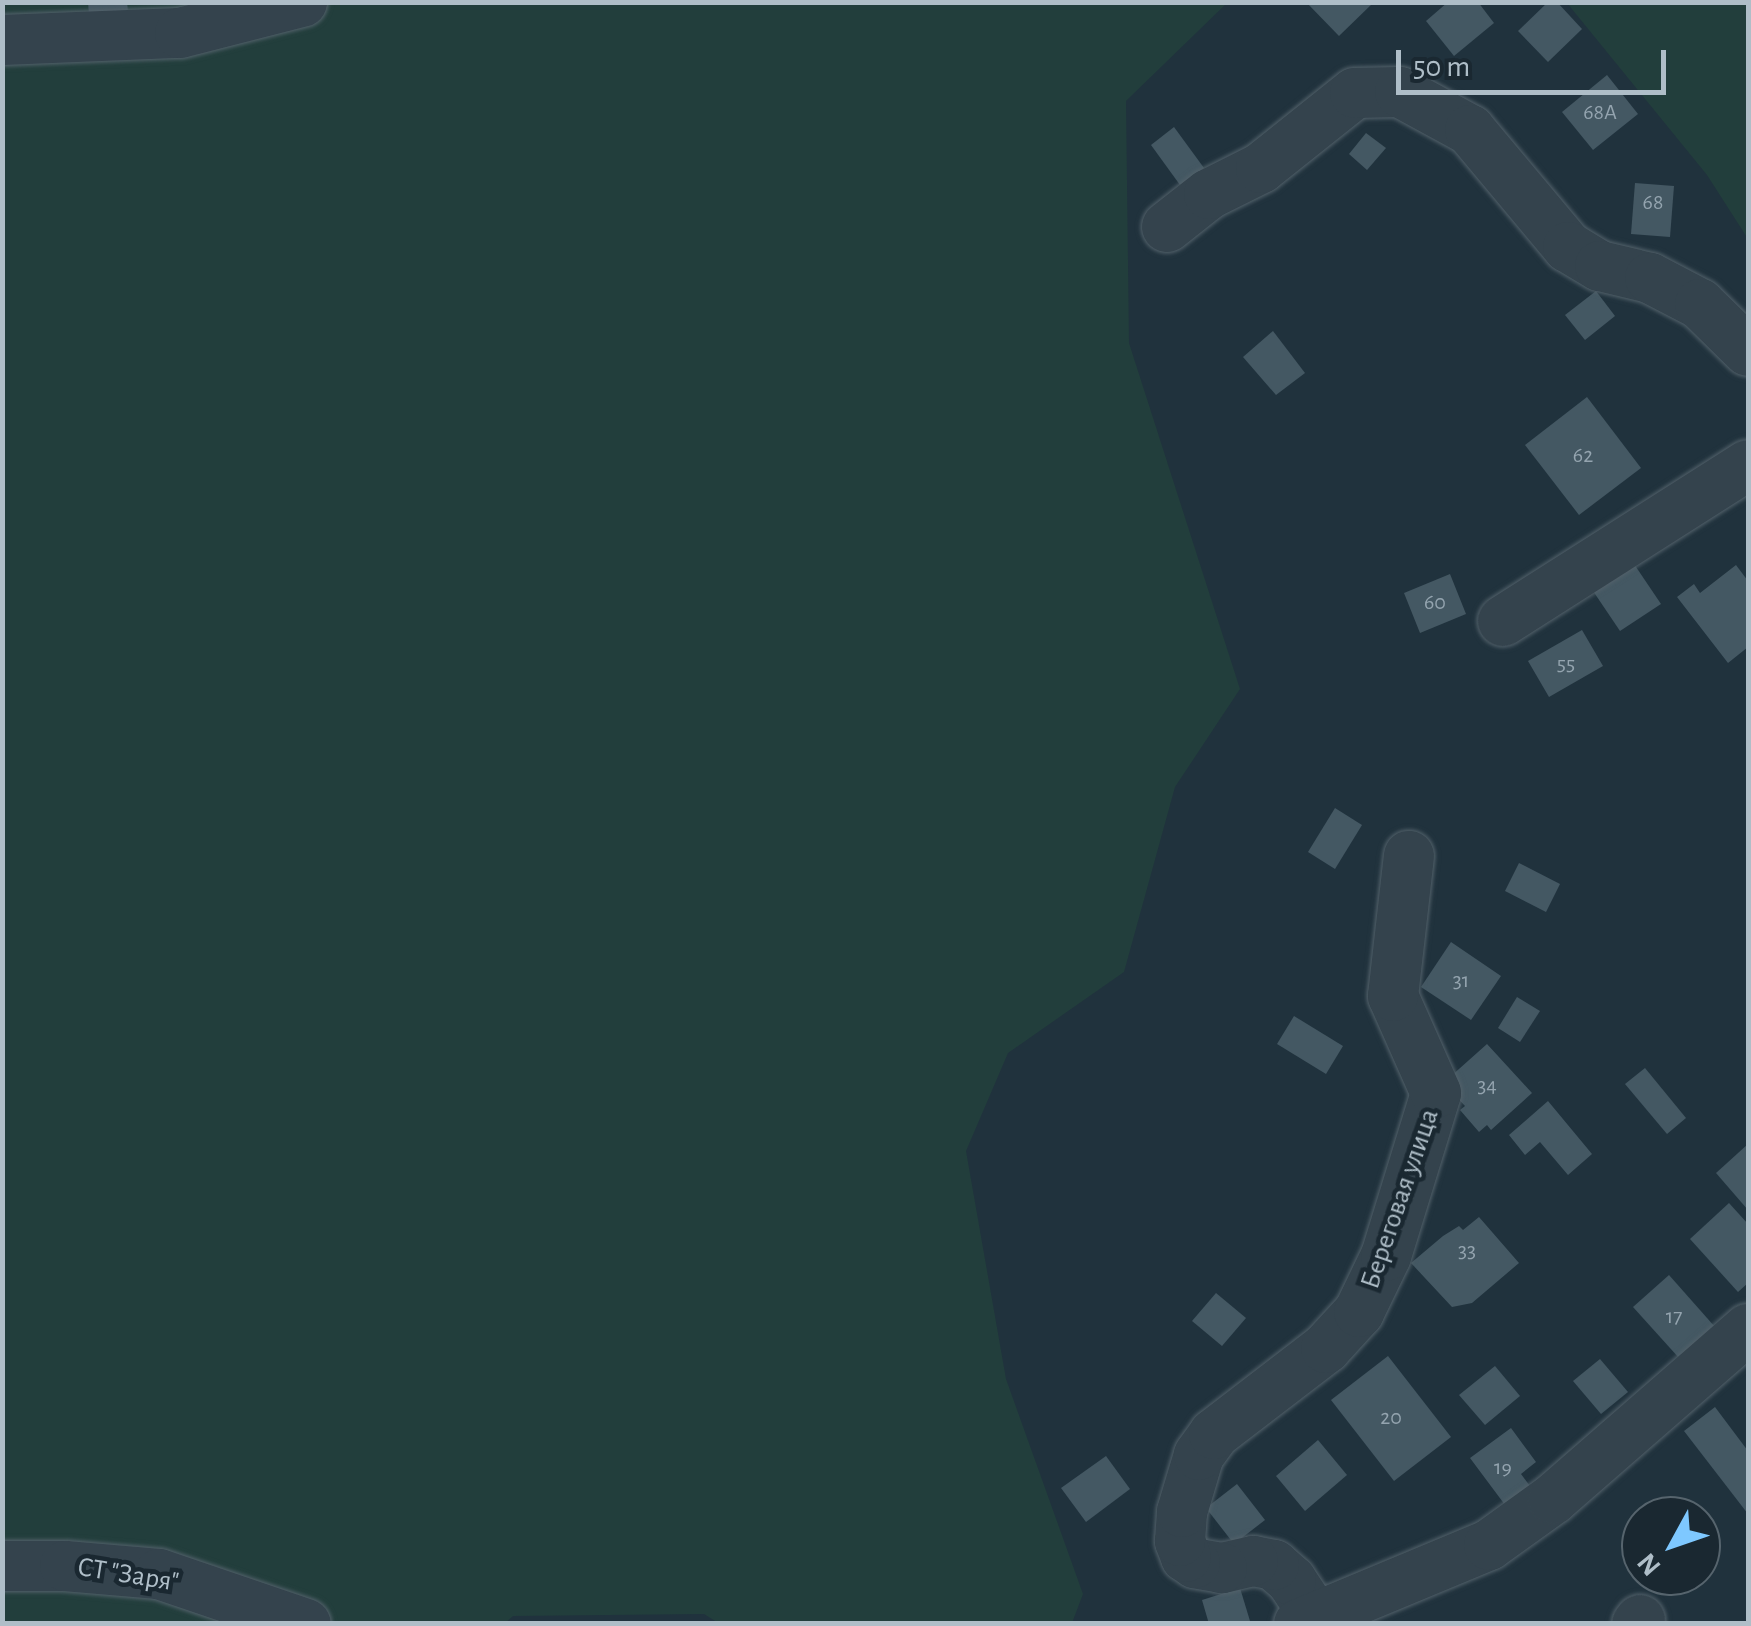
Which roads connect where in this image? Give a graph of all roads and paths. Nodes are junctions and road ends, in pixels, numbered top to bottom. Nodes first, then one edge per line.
1 (302, 2) edge
2 (2, 40) edge
3 (1167, 227) dead end
4 (1748, 352) edge
5 (1748, 465) edge
6 (1504, 621) dead end
7 (1409, 856) dead end
8 (1748, 1329) edge
9 (2, 1566) edge
10 (1307, 1620) edge
11 (306, 1624) edge

1 - 2 street
3 - 4 street
5 - 6 street
7 - 10 street, Береговая улица
8 - 10 street
9 - 11 street, СТ "Заря"

